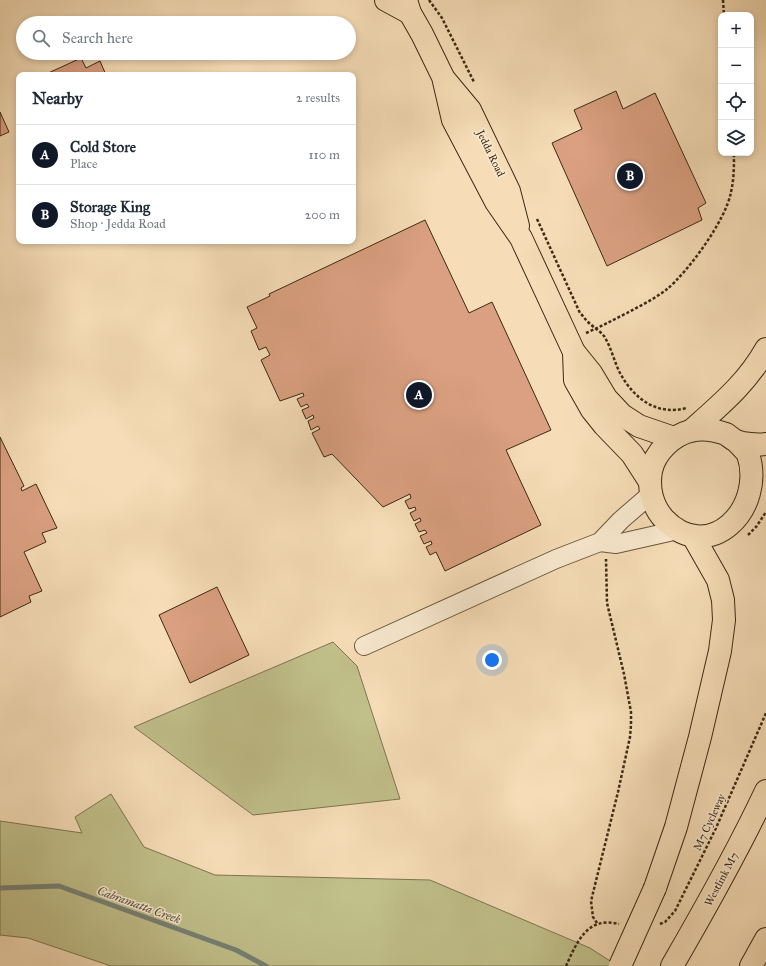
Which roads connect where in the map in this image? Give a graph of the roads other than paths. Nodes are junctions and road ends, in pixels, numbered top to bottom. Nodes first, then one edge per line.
1 (386, 0) edge
2 (408, 6) edge
3 (766, 349) edge
4 (574, 352) junction
5 (683, 435) junction
6 (736, 441) junction
7 (766, 444) edge
8 (766, 486) edge
9 (651, 488) junction
10 (752, 505) junction
11 (685, 533) junction
12 (600, 542) junction
13 (364, 646) dead end
14 (766, 791) edge
15 (620, 966) edge
16 (672, 966) edge

1 - 2 main road, Jedda Road
2 - 4 main road, Jedda Road
3 - 5 main road
4 - 5 main road, Jedda Road
4 - 9 main road, Jedda Road
5 - 6 main road
5 - 9 main road
6 - 7 main road
6 - 10 main road
8 - 10 main road
9 - 11 main road
9 - 12 lane
10 - 11 main road
11 - 12 lane
11 - 15 main road, bridge
12 - 13 lane
14 - 16 main road, Westlink M7

